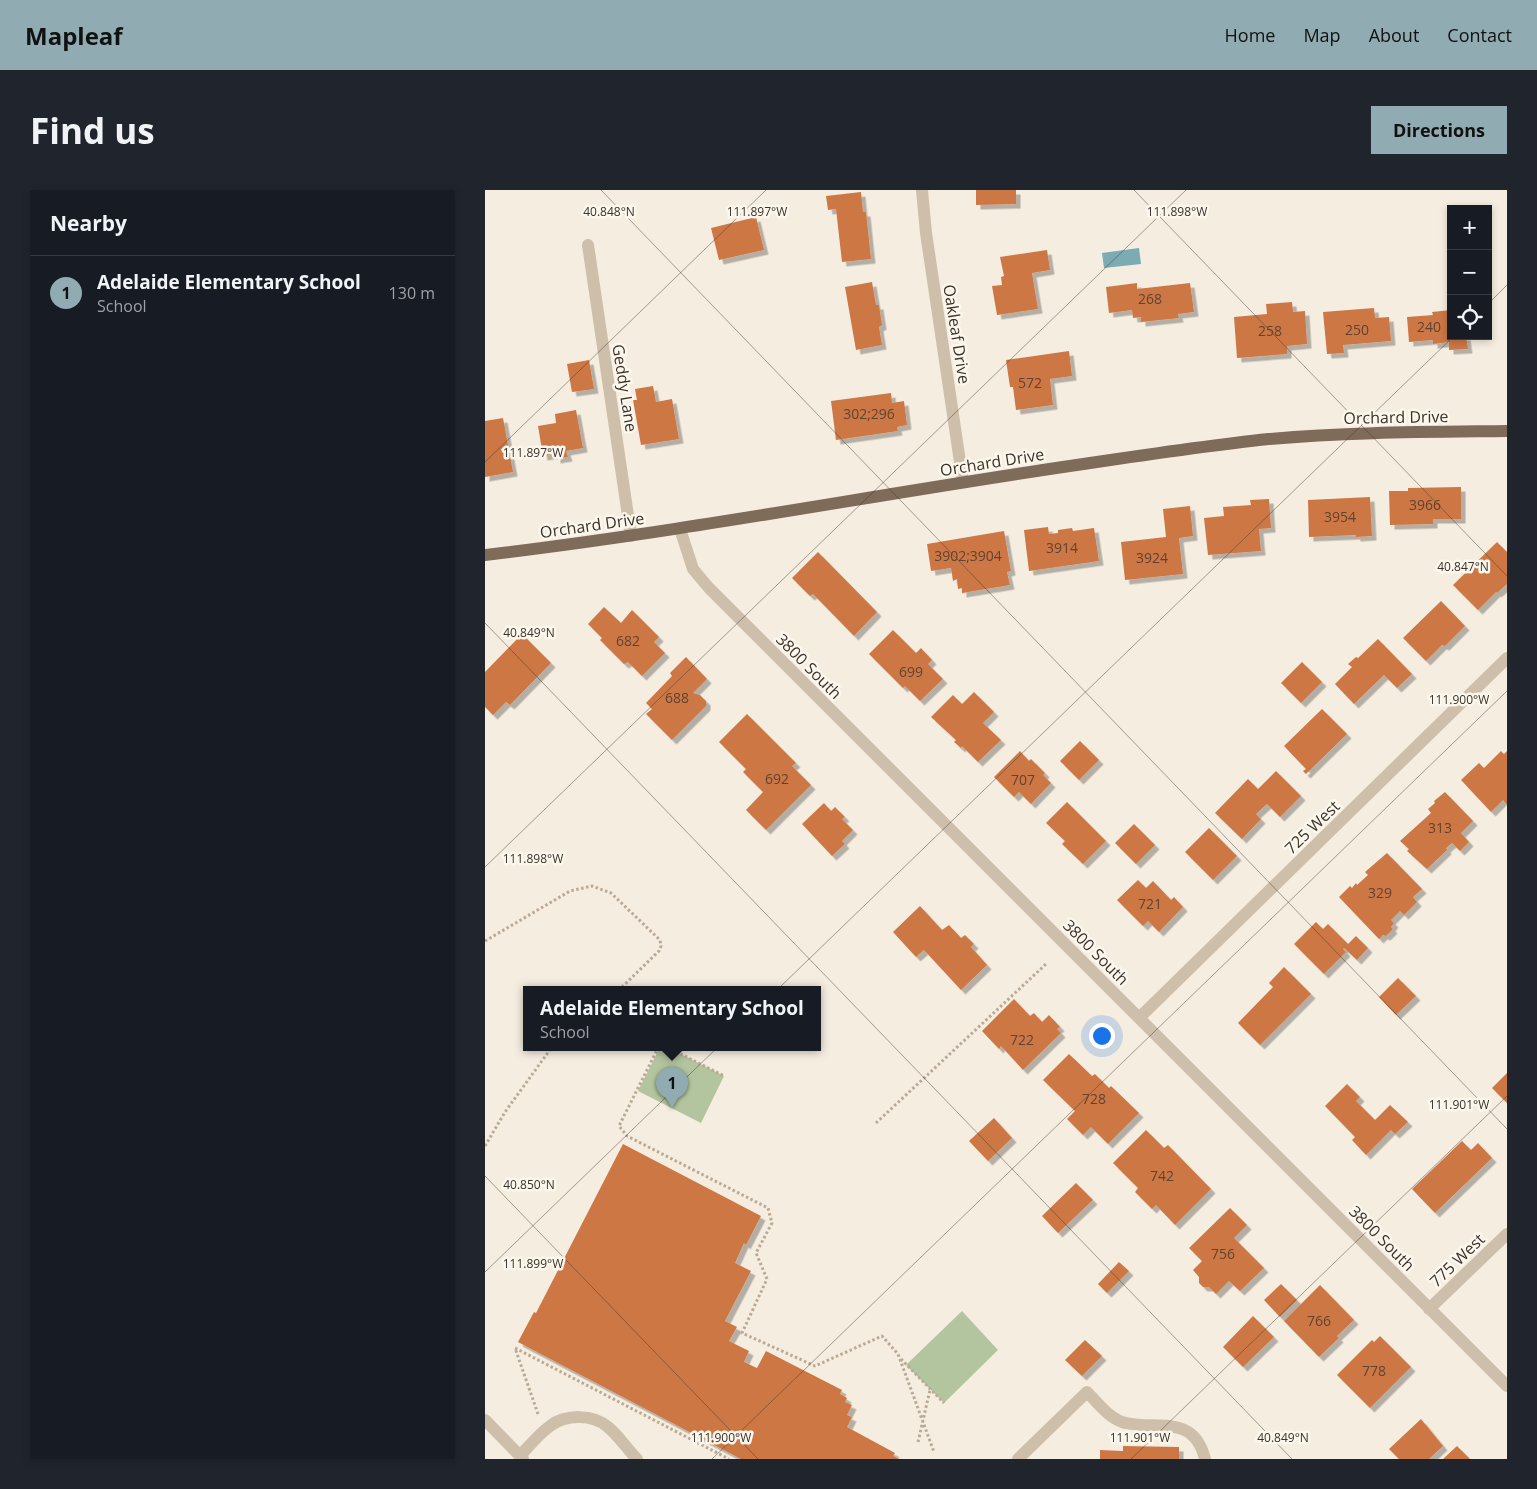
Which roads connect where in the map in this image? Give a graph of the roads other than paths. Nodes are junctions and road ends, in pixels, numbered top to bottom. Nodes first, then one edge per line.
1 (922, 190) edge
2 (588, 245) dead end
3 (1507, 431) edge
4 (963, 482) junction
5 (680, 529) junction
6 (631, 536) junction
7 (485, 555) edge
8 (1507, 658) edge
9 (1139, 1018) junction
10 (1507, 1234) edge
11 (1429, 1309) junction
12 (1507, 1386) edge
13 (485, 1420) edge
14 (521, 1457) edge
15 (637, 1459) edge
16 (1018, 1459) edge
17 (1205, 1459) edge

1 - 4 street, Oakleaf Drive
2 - 6 street, Geddy Lane
3 - 4 main road, Orchard Drive
4 - 5 main road, Orchard Drive
5 - 6 main road, Orchard Drive
5 - 9 street, 3800 South
6 - 7 main road, Orchard Drive
8 - 9 street, 725 West
9 - 11 street, 3800 South
10 - 11 street, 775 West
11 - 12 street, 3800 South
13 - 14 street
14 - 15 street
16 - 17 street

